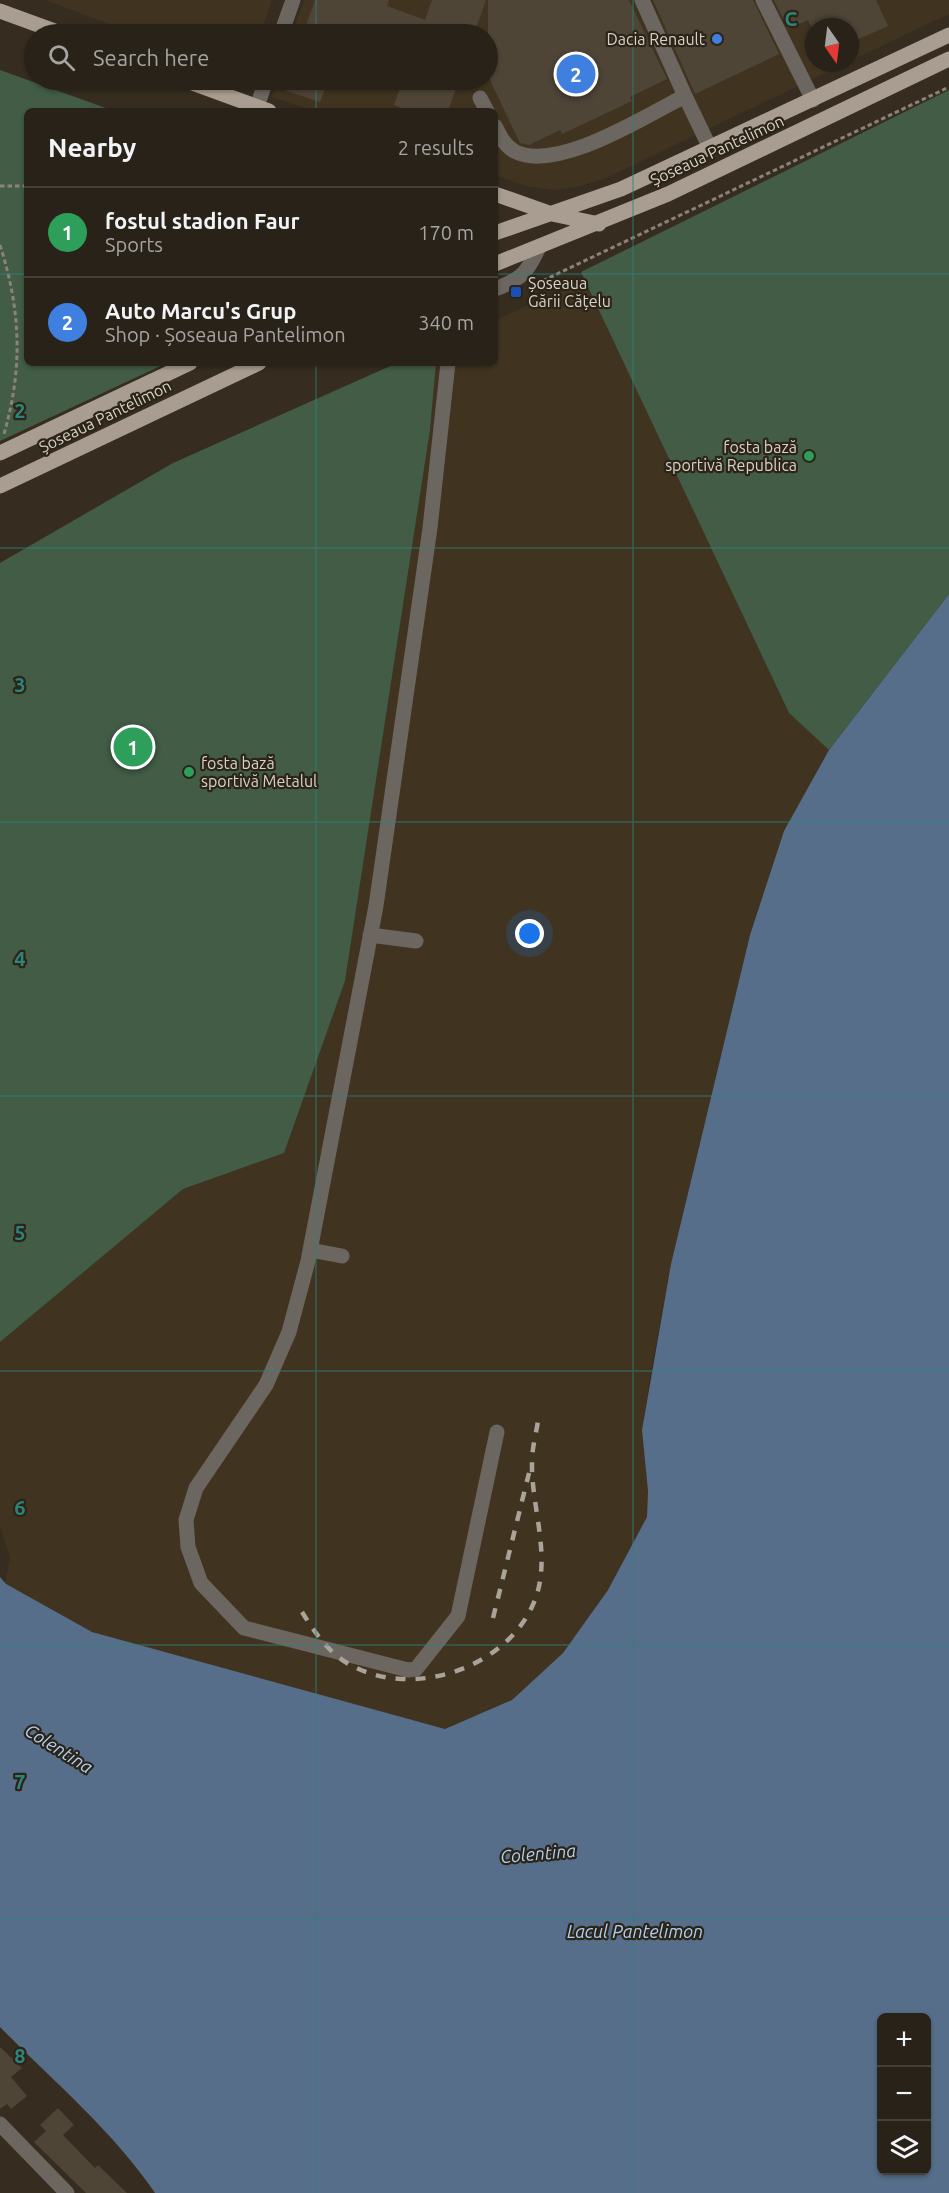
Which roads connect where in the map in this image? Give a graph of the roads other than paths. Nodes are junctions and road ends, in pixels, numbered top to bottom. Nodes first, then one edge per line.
1 (293, 0) edge
2 (642, 0) edge
3 (763, 0) edge
4 (0, 11) edge
5 (36, 24) edge
6 (285, 24) edge
7 (949, 35) edge
8 (949, 59) edge
9 (211, 90) edge
10 (265, 90) edge
11 (685, 96) junction
12 (813, 99) junction
13 (259, 108) edge
14 (262, 108) edge
15 (498, 132) edge
16 (710, 148) junction
17 (498, 195) edge
18 (552, 214) junction
19 (599, 224) junction
20 (498, 232) edge
21 (539, 247) junction
22 (498, 263) edge
23 (498, 288) edge
24 (184, 366) edge
25 (253, 366) edge
26 (448, 366) edge
27 (0, 453) edge
28 (0, 486) edge
29 (370, 935) junction
30 (416, 941) dead end
31 (310, 1250) junction
32 (342, 1256) dead end
33 (497, 1432) dead end
34 (0, 2124) edge
35 (67, 2193) edge

1 - 6 street
2 - 11 street
3 - 12 street
4 - 5 main road
7 - 12 main road, Șoseaua Pantelimon
8 - 19 main road, Șoseaua Pantelimon
9 - 13 main road
10 - 14 street
11 - 15 street
11 - 16 street
12 - 16 main road, Șoseaua Pantelimon
16 - 18 main road, Șoseaua Pantelimon
17 - 18 main road
18 - 19 main road
18 - 20 main road, Șoseaua Pantelimon
18 - 21 main road
19 - 21 main road, Șoseaua Pantelimon
21 - 22 main road, Șoseaua Pantelimon
21 - 23 street
24 - 27 main road, Șoseaua Pantelimon
25 - 28 main road, Șoseaua Pantelimon
26 - 29 street
29 - 30 street
29 - 31 street
31 - 32 street
31 - 33 street
34 - 35 street

